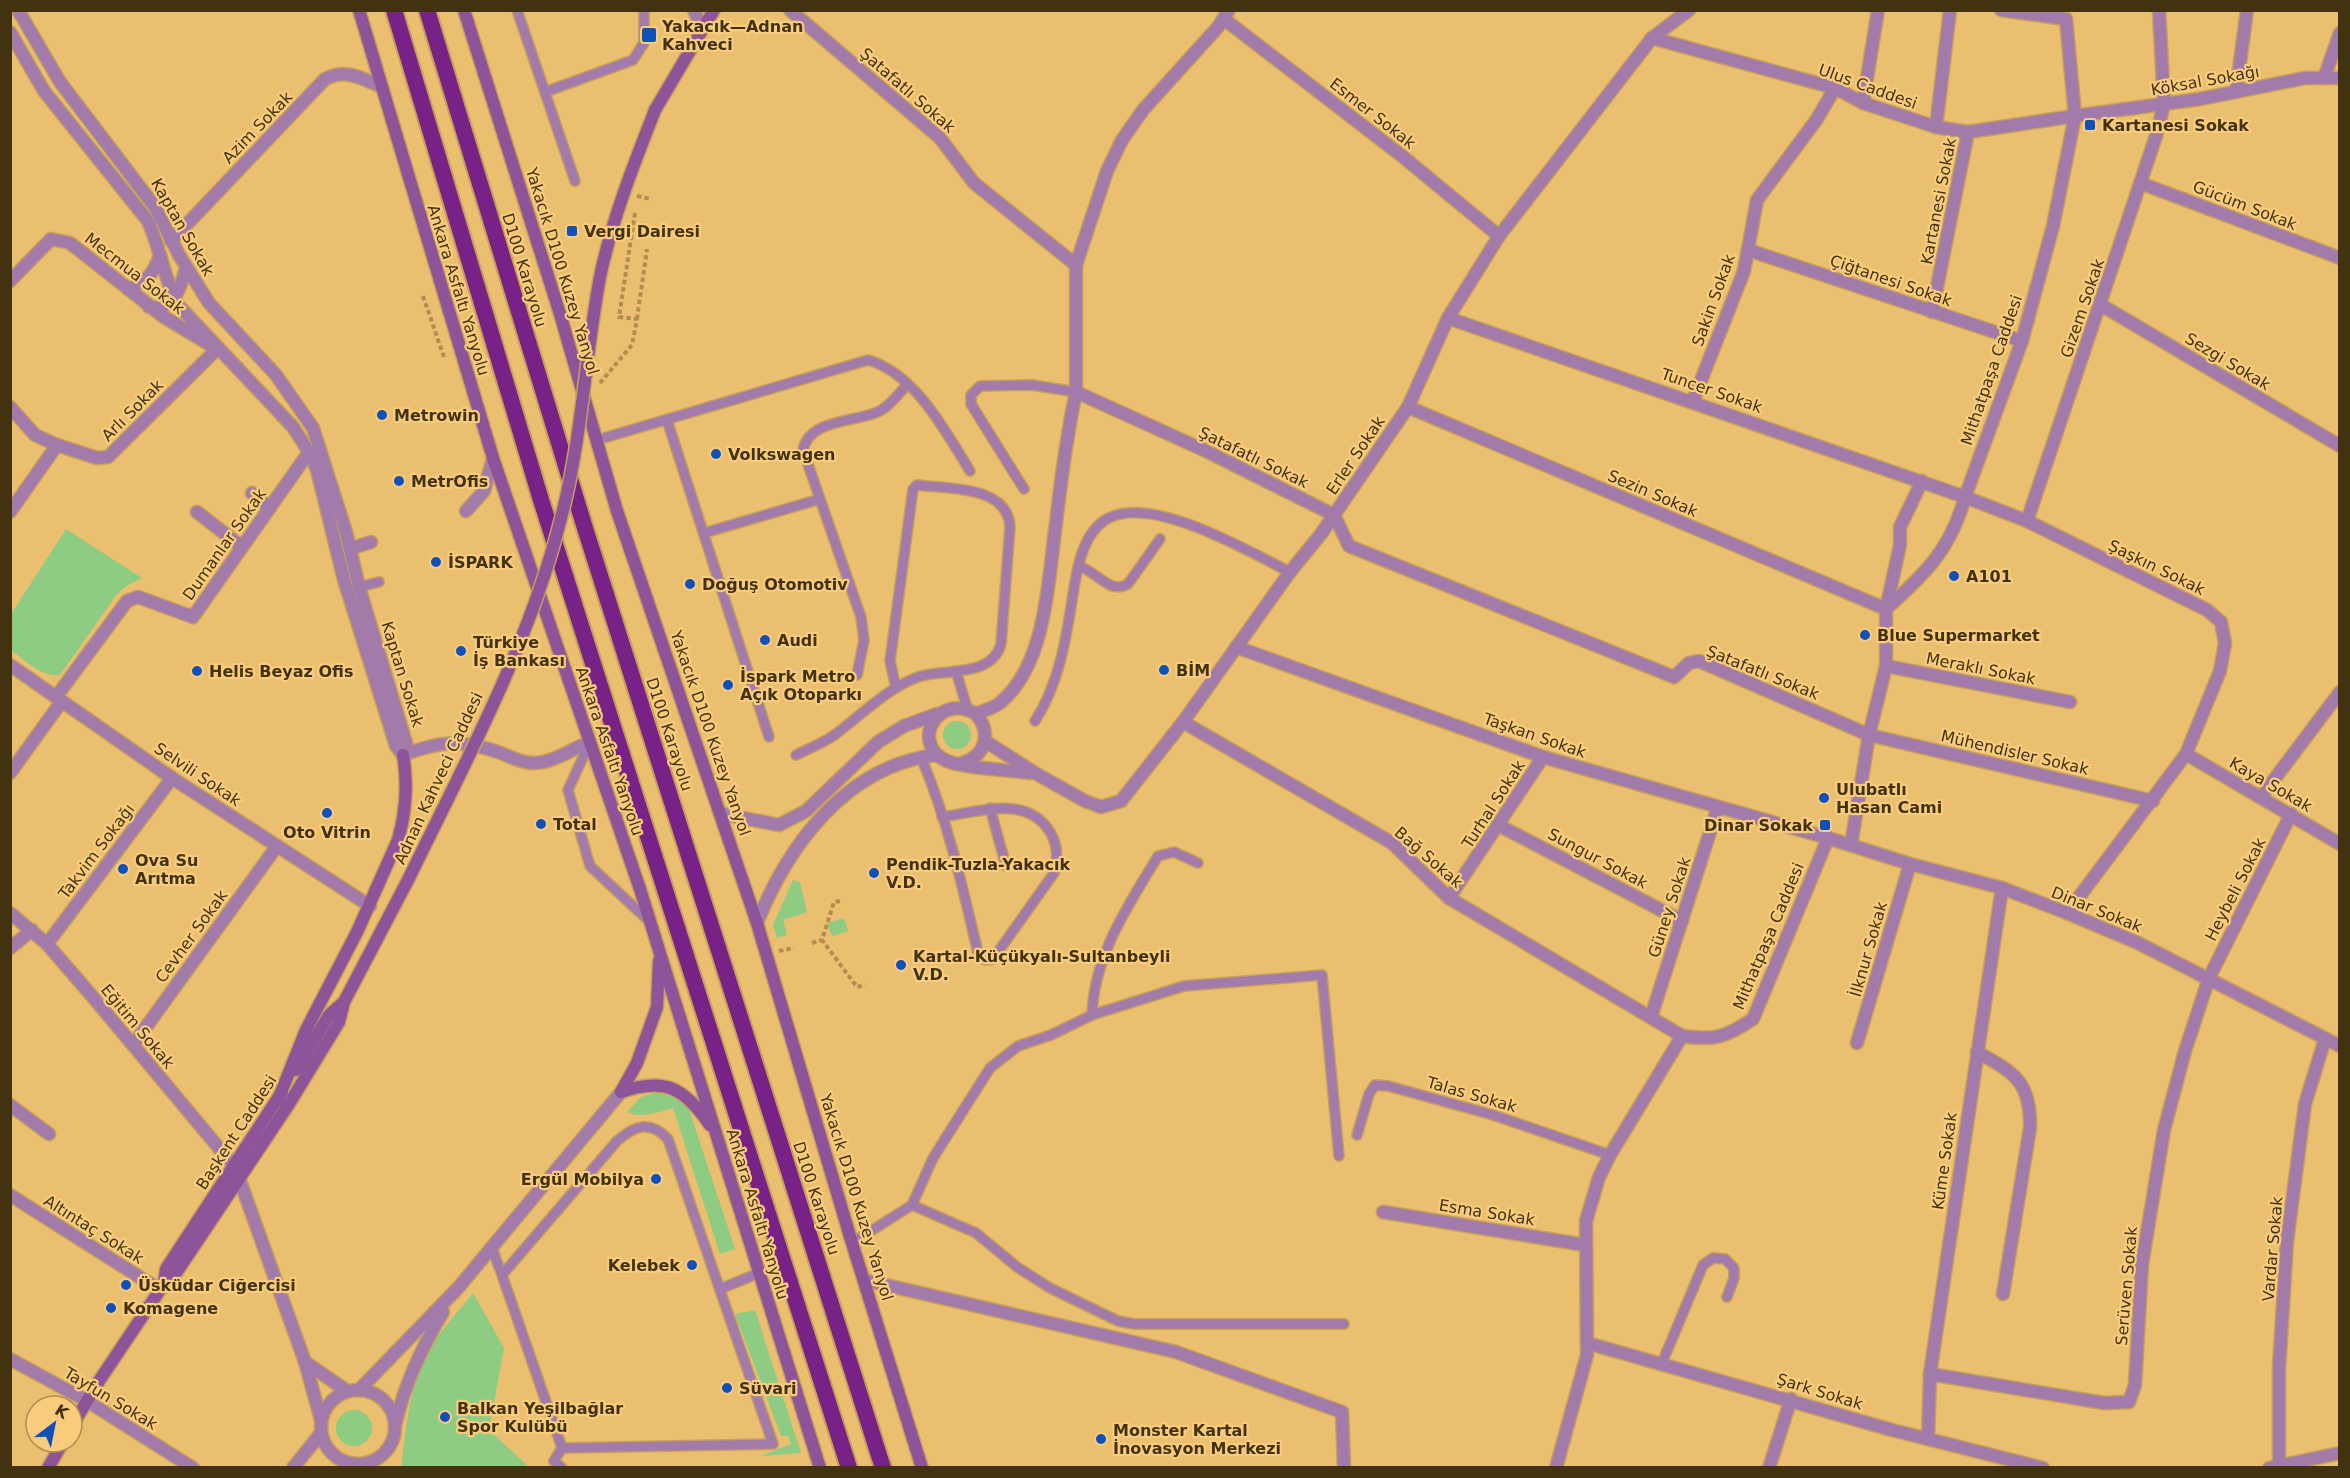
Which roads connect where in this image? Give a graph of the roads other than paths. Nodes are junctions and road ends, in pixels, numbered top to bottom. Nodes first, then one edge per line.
1 (18, 10) edge
2 (359, 10) edge
3 (394, 10) edge
4 (427, 10) edge
5 (464, 10) edge
6 (517, 10) edge
7 (644, 10) edge
8 (694, 10) edge
9 (714, 10) edge
10 (790, 10) edge
11 (1689, 10) edge
12 (1878, 10) edge
13 (1950, 10) edge
14 (2001, 10) edge
15 (2159, 10) edge
16 (2247, 10) edge
17 (1226, 15) edge
18 (702, 29) junction
19 (10, 32) edge
20 (2340, 33) edge
21 (1652, 38) junction
22 (2324, 78) junction
23 (2340, 78) edge
24 (382, 87) junction
25 (1835, 88) junction
26 (545, 92) junction
27 (2236, 92) junction
28 (1863, 103) junction
29 (2164, 104) junction
30 (2075, 116) junction
31 (1936, 127) junction
32 (1968, 132) junction
33 (575, 181) dead end
34 (2140, 183) junction
35 (1499, 236) junction
36 (173, 245) junction
37 (1748, 250) junction
38 (160, 254) junction
39 (2340, 258) edge
40 (1076, 265) junction
41 (186, 268) junction
42 (10, 281) edge
43 (128, 289) junction
44 (174, 299) junction
45 (2101, 305) junction
46 (150, 307) junction
47 (1932, 312) junction
48 (1448, 318) junction
49 (2022, 341) junction
50 (217, 349) junction
51 (907, 385) junction
52 (1076, 392) junction
53 (1693, 401) junction
54 (10, 407) edge
55 (1407, 407) junction
56 (667, 420) junction
57 (597, 440) junction
58 (57, 445) junction
59 (2340, 446) edge
60 (309, 452) junction
61 (493, 458) junction
62 (970, 471) dead end
63 (1922, 481) junction
64 (1024, 489) dead end
65 (252, 493) dead end
66 (1965, 496) junction
67 (820, 499) junction
68 (270, 508) junction
69 (466, 511) dead end
70 (10, 512) edge
71 (197, 512) dead end
72 (1334, 515) junction
73 (2027, 521) junction
74 (704, 533) junction
75 (1160, 539) dead end
76 (371, 542) dead end
77 (242, 547) junction
78 (350, 549) junction
79 (1079, 566) junction
80 (1290, 572) junction
81 (379, 582) dead end
82 (359, 587) junction
83 (1886, 609) junction
84 (1236, 647) junction
85 (10, 664) edge
86 (1886, 666) junction
87 (956, 671) junction
88 (857, 675) dead end
89 (896, 688) junction
90 (2340, 692) edge
91 (59, 699) junction
92 (2070, 702) dead end
93 (972, 711) junction
94 (937, 714) junction
95 (1035, 722) dead end
96 (1183, 722) junction
97 (1869, 735) junction
98 (769, 736) dead end
99 (986, 741) junction
100 (590, 742) junction
101 (2186, 754) junction
102 (403, 755) junction
103 (796, 755) dead end
104 (937, 755) junction
105 (921, 757) junction
106 (1543, 757) junction
107 (962, 764) junction
108 (10, 773) edge
109 (1035, 773) junction
110 (172, 778) junction
111 (2261, 797) junction
112 (2153, 801) junction
113 (1718, 807) junction
114 (990, 808) junction
115 (723, 814) junction
116 (2291, 814) junction
117 (942, 817) junction
118 (1500, 826) junction
119 (1828, 838) junction
120 (2340, 844) edge
121 (1851, 845) junction
122 (277, 846) junction
123 (1198, 863) dead end
124 (1910, 864) junction
125 (1006, 866) dead end
126 (408, 880) joint
127 (2002, 888) junction
128 (1449, 898) junction
129 (370, 906) junction
130 (10, 913) edge
131 (2067, 913) junction
132 (1682, 921) junction
133 (651, 922) junction
134 (758, 923) junction
135 (32, 930) junction
136 (47, 944) junction
137 (10, 948) edge
138 (659, 951) junction
139 (2209, 978) junction
140 (344, 1002) junction
141 (1092, 1015) junction
142 (1652, 1017) junction
143 (1682, 1036) junction
144 (2325, 1039) junction
145 (1857, 1043) dead end
146 (133, 1045) junction
147 (2340, 1046) edge
148 (1977, 1052) junction
149 (621, 1092) junction
150 (278, 1100) junction
151 (10, 1105) edge
152 (49, 1134) dead end
153 (1357, 1135) dead end
154 (717, 1137) junction
155 (1610, 1155) junction
156 (1339, 1156) dead end
157 (237, 1172) junction
158 (10, 1195) edge
159 (912, 1205) junction
160 (1383, 1212) dead end
161 (852, 1243) junction
162 (1585, 1245) junction
163 (492, 1248) junction
164 (759, 1273) junction
165 (502, 1275) junction
166 (864, 1280) junction
167 (162, 1287) junction
168 (458, 1288) junction
169 (720, 1289) junction
170 (2003, 1294) dead end
171 (1727, 1297) dead end
172 (1344, 1324) dead end
173 (1587, 1343) junction
174 (10, 1359) edge
175 (305, 1362) junction
176 (1662, 1363) junction
177 (1930, 1374) junction
178 (353, 1390) junction
179 (1791, 1399) junction
180 (87, 1401) junction
181 (84, 1406) edge
182 (321, 1426) junction
183 (395, 1426) junction
184 (1928, 1439) junction
185 (562, 1448) junction
186 (388, 1449) junction
187 (332, 1453) junction
188 (2340, 1453) edge
189 (56, 1454) edge
190 (2274, 1466) edge
191 (48, 1467) edge
192 (193, 1467) edge
193 (293, 1467) edge
194 (334, 1467) edge
195 (382, 1467) edge
196 (562, 1467) edge
197 (820, 1467) edge
198 (849, 1467) edge
199 (883, 1467) edge
200 (922, 1467) edge
201 (1344, 1467) edge
202 (1556, 1467) edge
203 (1769, 1467) edge
204 (2043, 1467) edge

1 - 36 street, Kaptan Sokak
2 - 24 main road, Ankara Asfaltı Yanyolu
3 - 198 highway
4 - 199 highway, D100 Karayolu
5 - 57 main road, Yakacık D100 Kuzey Yanyol
6 - 26 lane
7 - 26 lane
8 - 18 street
9 - 18 main road, Adnan Kahveci Caddesi
10 - 40 street, Şatafatlı Sokak
11 - 21 street, Erler Sokak
12 - 28 street
13 - 31 street
14 - 30 street, Mithatpaşa Caddesi
15 - 29 street, Gizem Sokak
16 - 27 street
17 - 35 street, Esmer Sokak
17 - 40 street
18 - 126 main road, Adnan Kahveci Caddesi, bridge
19 - 38 street, Kaptan Sokak
20 - 22 street
21 - 25 street, Ulus Caddesi
21 - 35 street, Erler Sokak
22 - 23 street, Köksal Sokağı
22 - 27 street, Köksal Sokağı
24 - 36 street, Azim Sokak
24 - 61 main road, Ankara Asfaltı Yanyolu
25 - 28 street, Ulus Caddesi
25 - 37 street, Sakin Sokak
26 - 33 lane
27 - 29 street, Köksal Sokağı
28 - 31 street, Ulus Caddesi
29 - 30 street, Köksal Sokağı
29 - 34 street, Gizem Sokak
30 - 32 street, Ulus Caddesi
30 - 49 street, Mithatpaşa Caddesi
31 - 32 street, Ulus Caddesi
32 - 47 street, Kartanesi Sokak
34 - 39 street, Gücüm Sokak
34 - 45 street, Gizem Sokak
35 - 48 street, Erler Sokak
36 - 38 street
36 - 41 street, Kaptan Sokak
37 - 47 street, Çiğtanesi Sokak
37 - 53 street, Sakin Sokak
38 - 43 street
38 - 44 street, Kaptan Sokak
40 - 52 street
41 - 44 street
41 - 78 street, Kaptan Sokak
42 - 43 street, Mecmua Sokak
43 - 46 street, Mecmua Sokak
44 - 46 street
44 - 50 street, Kaptan Sokak
45 - 59 street, Sezgi Sokak
45 - 73 street, Gizem Sokak
46 - 50 street, Mecmua Sokak
47 - 49 street, Çiğtanesi Sokak
48 - 53 street, Tuncer Sokak
48 - 55 street, Erler Sokak
49 - 66 street, Mithatpaşa Caddesi
50 - 58 street, Arlı Sokak
50 - 60 street, Kaptan Sokak
51 - 56 lane
51 - 62 lane
51 - 67 lane
52 - 64 lane
52 - 72 street, Şatafatlı Sokak
52 - 93 street
53 - 63 street, Tuncer Sokak
54 - 58 street
55 - 72 street, Erler Sokak
55 - 83 street, Sezin Sokak
56 - 57 lane
56 - 74 lane
57 - 115 main road, Yakacık D100 Kuzey Yanyol
58 - 70 street
60 - 68 street, Dumanlar Sokak
60 - 102 street, Kaptan Sokak
61 - 69 street
61 - 100 main road, Ankara Asfaltı Yanyolu
63 - 66 street, Tuncer Sokak
63 - 83 street
65 - 68 street
66 - 73 street, Şaşkın Sokak
66 - 83 street, Mithatpaşa Caddesi
67 - 74 lane
67 - 88 lane
68 - 77 street, Dumanlar Sokak
71 - 77 street
72 - 80 street, Erler Sokak
72 - 97 street, Şatafatlı Sokak
73 - 101 street, Şaşkın Sokak
74 - 98 lane
75 - 79 lane
76 - 78 street
77 - 91 street, Dumanlar Sokak
78 - 82 street, Kaptan Sokak
79 - 80 lane
79 - 95 lane
80 - 84 street, Erler Sokak
81 - 82 lane
82 - 102 street, Kaptan Sokak
83 - 86 street
84 - 96 street, Erler Sokak
84 - 106 street, Taşkan Sokak
85 - 91 street, Selvili Sokak
86 - 92 street, Meraklı Sokak
86 - 97 street
87 - 89 lane
87 - 89 lane
87 - 93 lane
89 - 103 lane
90 - 111 street
91 - 108 street
91 - 110 street, Selvili Sokak
93 - 94 street
93 - 99 street
94 - 104 street
94 - 115 street
96 - 109 street, Erler Sokak
96 - 128 street, Bağ Sokak
97 - 112 street, Mühendisler Sokak
97 - 121 street
99 - 107 street
99 - 109 street
100 - 102 street
100 - 133 main road, Ankara Asfaltı Yanyolu
100 - 133 lane
101 - 111 street, Kaya Sokak
101 - 112 street, Şaşkın Sokak
102 - 129 main road
104 - 105 street
104 - 107 street
105 - 117 lane
105 - 134 street
106 - 113 street, Taşkan Sokak
106 - 118 street, Turhal Sokak
107 - 109 street
110 - 122 street, Selvili Sokak
110 - 136 street, Takvim Sokağı
111 - 116 street, Kaya Sokak
112 - 131 street, Şaşkın Sokak
113 - 119 street, Taşkan Sokak
113 - 132 street, Güney Sokak
114 - 117 lane
114 - 117 lane
114 - 125 lane
115 - 134 main road, Yakacık D100 Kuzey Yanyol
116 - 120 street, Kaya Sokak
116 - 139 street, Heybeli Sokak
118 - 128 street, Turhal Sokak
118 - 132 street, Sungur Sokak
119 - 121 street, Dinar Sokak
119 - 143 street, Mithatpaşa Caddesi
121 - 124 street, Dinar Sokak
122 - 129 street, Selvili Sokak
122 - 146 street, Cevher Sokak
123 - 141 lane
124 - 127 street, Dinar Sokak
124 - 145 street, İlknur Sokak
126 - 140 main road, Başkent Caddesi
127 - 131 street, Dinar Sokak
127 - 148 street, Küme Sokak
128 - 142 street, Bağ Sokak
129 - 150 main road
130 - 135 street, Eğitim Sokak
131 - 139 street, Dinar Sokak
132 - 142 street, Güney Sokak
133 - 138 main road, Ankara Asfaltı Yanyolu
134 - 161 main road, Yakacık D100 Kuzey Yanyol
135 - 136 street, Eğitim Sokak
135 - 137 street
136 - 146 street, Eğitim Sokak
138 - 149 main road
138 - 154 main road, Ankara Asfaltı Yanyolu
139 - 144 street, Dinar Sokak
139 - 177 street, Serüven Sokak
140 - 150 main road, Başkent Caddesi
140 - 157 main road, Başkent Caddesi
141 - 156 lane
141 - 159 lane
142 - 143 street, Bağ Sokak
143 - 155 street
144 - 147 street, Dinar Sokak
144 - 190 street, Vardar Sokak
146 - 157 street, Eğitim Sokak
148 - 170 street
148 - 177 street, Küme Sokak
149 - 154 main road
149 - 163 street
150 - 157 main road, Başkent Caddesi
151 - 152 street
153 - 155 lane, Talas Sokak
154 - 164 main road, Ankara Asfaltı Yanyolu
155 - 162 street
157 - 167 main road, Başkent Caddesi
157 - 175 street
158 - 167 street, Altıntaç Sokak
159 - 161 lane
159 - 172 lane
160 - 162 street, Esma Sokak
161 - 166 main road, Yakacık D100 Kuzey Yanyol
162 - 173 street
163 - 165 lane
163 - 168 street
164 - 169 lane
164 - 197 main road, Ankara Asfaltı Yanyolu
165 - 169 lane
165 - 185 lane
166 - 200 main road, Yakacık D100 Kuzey Yanyol
166 - 201 street
167 - 180 main road, Başkent Caddesi
168 - 178 street
168 - 183 street
169 - 185 lane
171 - 176 lane
173 - 176 street, Şark Sokak
173 - 202 street
174 - 180 street, Tayfun Sokak
175 - 178 street
175 - 182 street
176 - 179 street, Şark Sokak
177 - 184 street, Küme Sokak
178 - 182 street
178 - 183 street
179 - 184 street, Şark Sokak
179 - 203 street
180 - 181 main road, Başkent Caddesi
180 - 192 street, Tayfun Sokak
182 - 187 street
182 - 193 street
183 - 186 street
184 - 204 street, Şark Sokak
185 - 196 lane
186 - 187 street
186 - 195 street
187 - 194 street
188 - 190 street
189 - 191 main road

